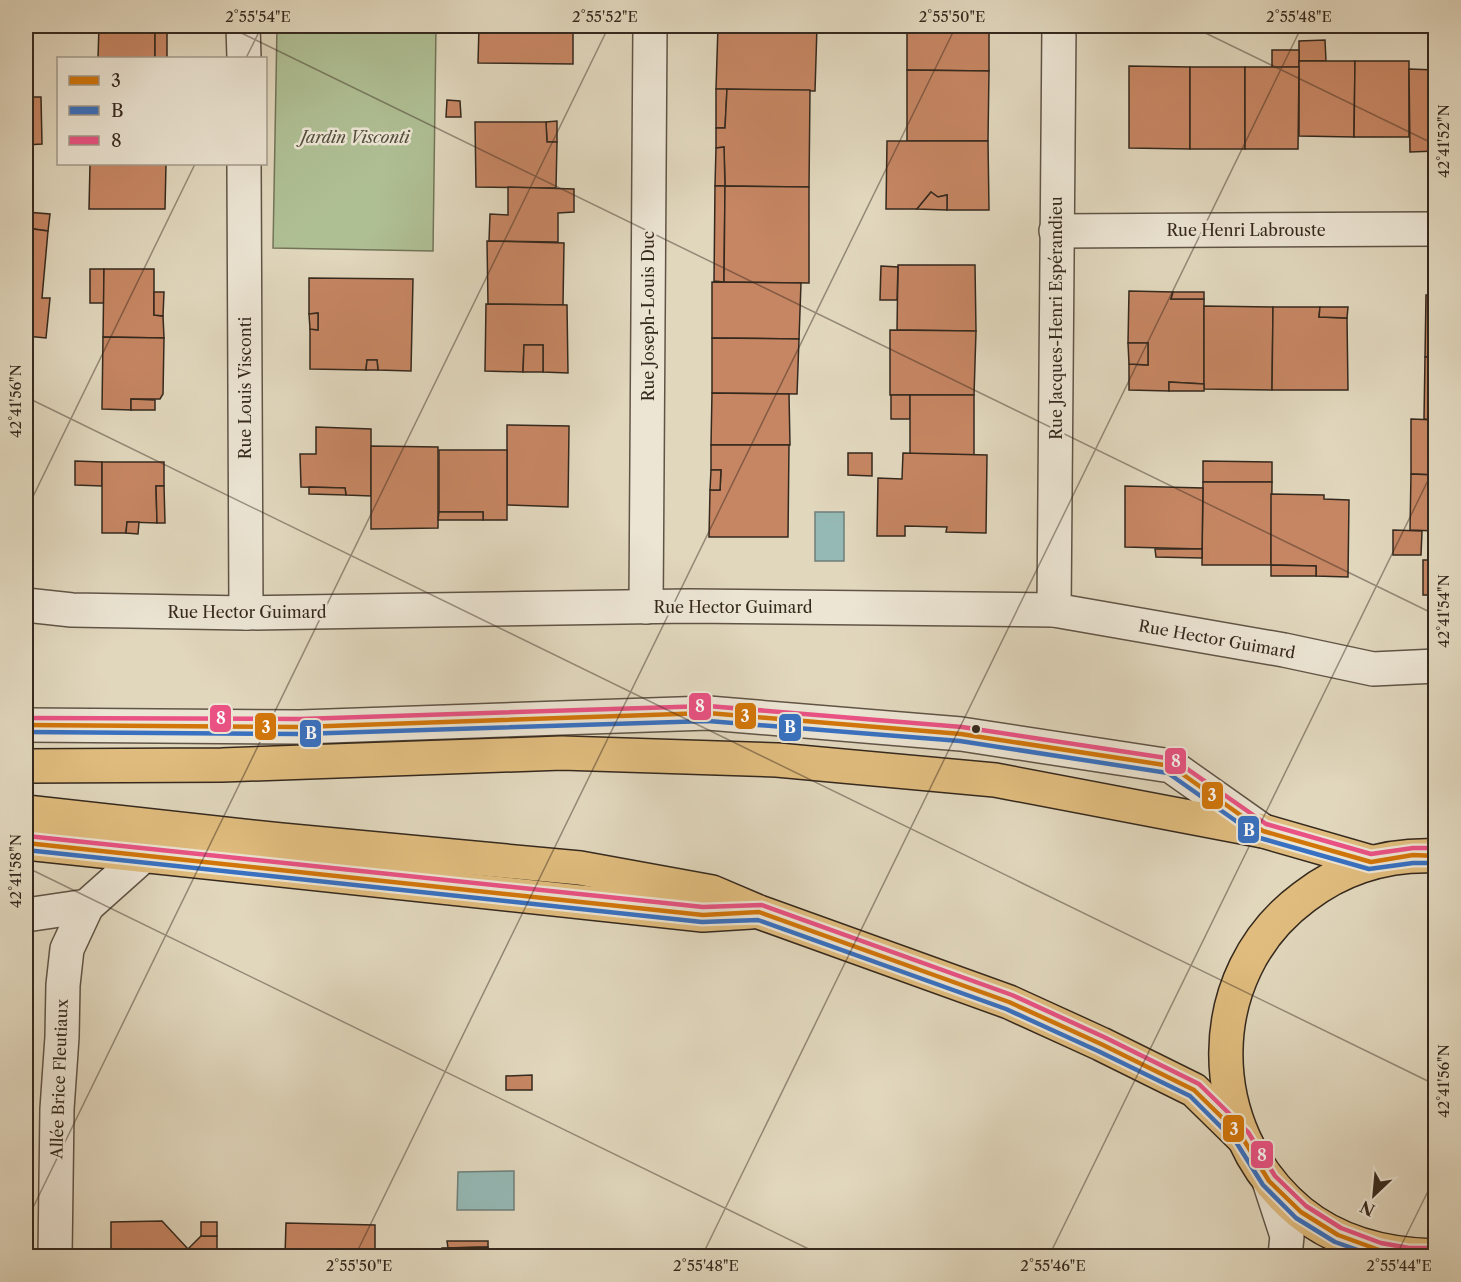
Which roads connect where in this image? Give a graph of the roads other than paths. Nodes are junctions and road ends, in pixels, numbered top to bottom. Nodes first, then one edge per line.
1 (243, 26) edge
2 (650, 26) edge
3 (1059, 26) edge
4 (243, 57) edge
5 (244, 165) edge
6 (1436, 229) edge
7 (1056, 231) junction
8 (26, 606) edge
9 (646, 607) junction
10 (1054, 610) junction
11 (246, 613) junction
12 (1436, 666) edge
13 (26, 725) edge
14 (26, 766) edge
15 (26, 812) edge
16 (1263, 831) junction
17 (26, 843) edge
18 (143, 856) junction
19 (1436, 856) edge
20 (1371, 862) junction
21 (87, 906) junction
22 (759, 912) junction
23 (26, 915) edge
24 (1242, 1137) junction
25 (1269, 1181) junction
26 (1375, 1254) edge
27 (1436, 1256) edge
28 (55, 1257) edge
29 (1285, 1257) edge

1 - 4 street
2 - 9 street, Rue Joseph-Louis Duc
3 - 7 street, Rue Jacques-Henri Espérandieu
5 - 11 street, Rue Louis Visconti
6 - 7 street, Rue Henri Labrouste
7 - 10 street, Rue Jacques-Henri Espérandieu
8 - 11 street, Rue Hector Guimard
9 - 10 street, Rue Hector Guimard
9 - 11 street, Rue Hector Guimard
10 - 12 street, Rue Hector Guimard
13 - 16 street
14 - 16 main road
15 - 22 main road
16 - 20 main road
17 - 18 main road
18 - 21 street
18 - 22 main road
19 - 20 main road
20 - 24 main road
21 - 23 street
21 - 28 street, Allée Brice Fleutiaux
22 - 24 main road
24 - 25 main road
25 - 26 main road
25 - 29 street
26 - 27 main road

